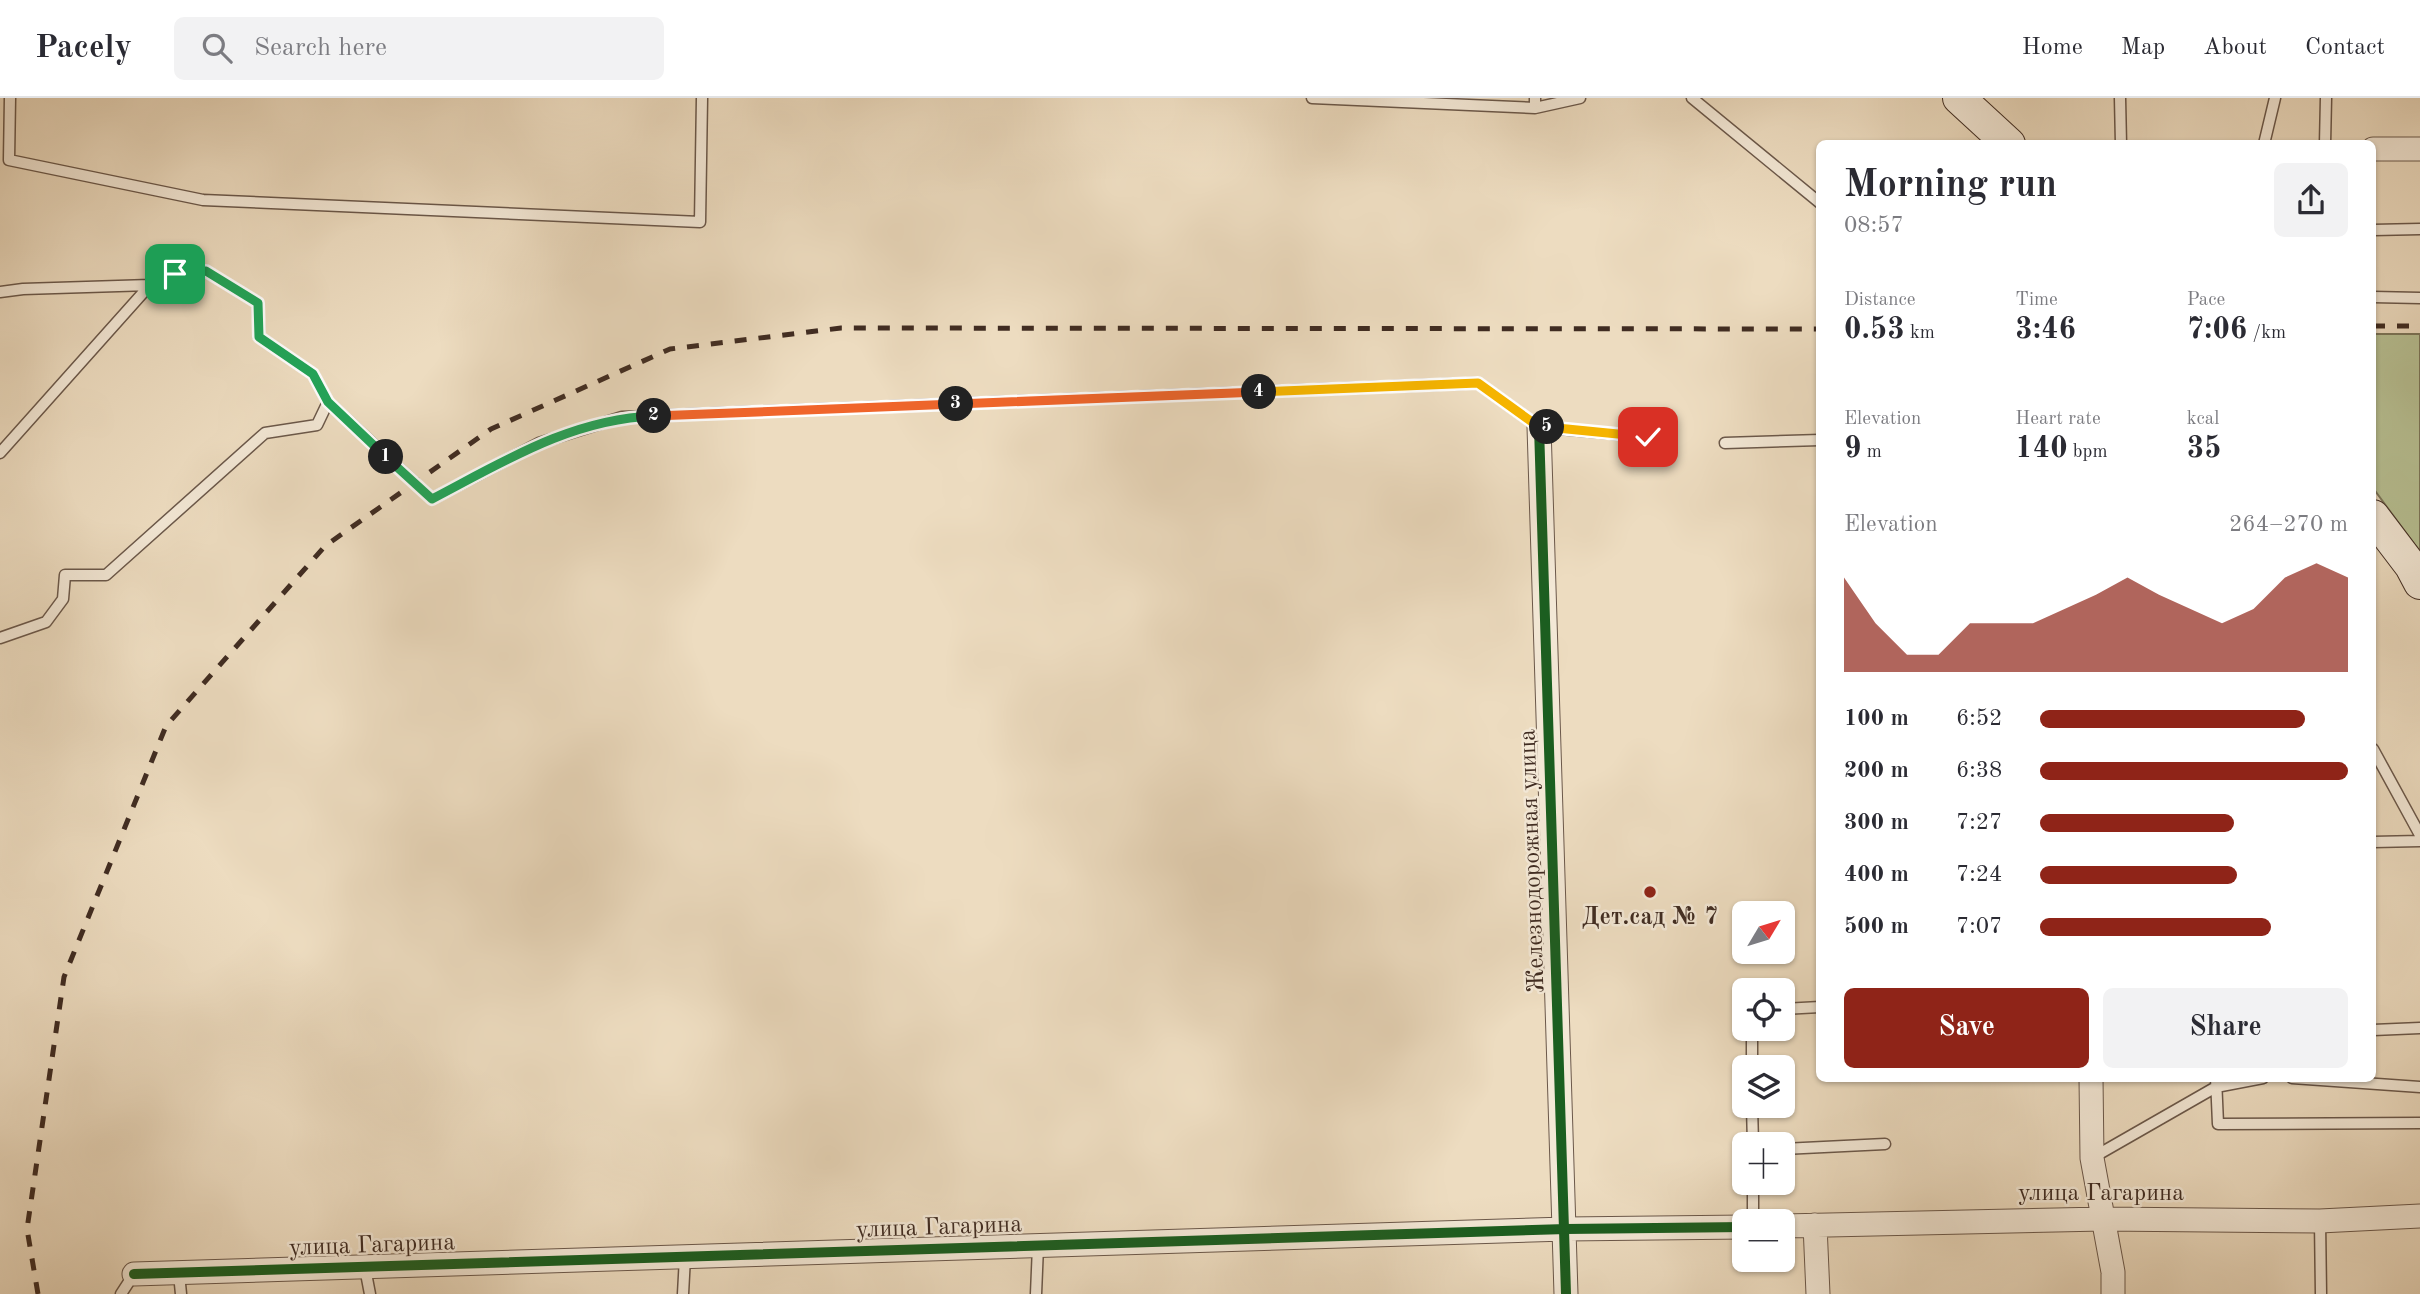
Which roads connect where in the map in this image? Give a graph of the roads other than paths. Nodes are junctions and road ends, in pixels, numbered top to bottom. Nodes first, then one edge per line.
1 (10, 98) edge
2 (702, 98) edge
3 (1312, 98) edge
4 (1580, 98) edge
5 (1692, 98) edge
6 (1959, 98) edge
7 (2120, 98) edge
8 (2275, 98) edge
9 (2326, 98) edge
10 (1535, 103) edge
11 (2005, 140) edge
12 (2121, 140) edge
13 (2265, 140) edge
14 (2325, 140) edge
15 (2376, 149) edge
16 (2420, 149) edge
17 (1816, 200) edge
18 (2420, 229) edge
19 (2376, 230) edge
20 (150, 285) junction
21 (0, 292) edge
22 (2376, 297) edge
23 (2420, 298) edge
24 (328, 402) junction
25 (1539, 427) junction
26 (1648, 437) dead end
27 (1816, 440) edge
28 (1725, 443) dead end
29 (0, 453) edge
30 (2376, 520) edge
31 (2420, 583) edge
32 (0, 638) edge
33 (2376, 754) edge
34 (2420, 835) edge
35 (2420, 841) edge
36 (2376, 842) edge
37 (1816, 1007) edge
38 (1795, 1008) edge
39 (2420, 1028) edge
40 (2376, 1030) edge
41 (2091, 1082) edge
42 (2216, 1082) edge
43 (2349, 1082) edge
44 (2420, 1087) edge
45 (2420, 1123) edge
46 (1885, 1144) dead end
47 (1795, 1148) edge
48 (2092, 1158) junction
49 (2420, 1216) edge
50 (2103, 1219) junction
51 (2320, 1220) junction
52 (1815, 1225) junction
53 (1795, 1226) edge
54 (1732, 1227) edge
55 (1566, 1229) junction
56 (1038, 1246) junction
57 (685, 1257) junction
58 (365, 1268) junction
59 (134, 1274) joint
60 (180, 1284) edge
61 (121, 1294) edge
62 (370, 1294) edge
63 (683, 1294) edge
64 (1037, 1294) edge
65 (1566, 1294) edge
66 (1818, 1294) edge
67 (2113, 1294) edge
68 (2321, 1294) edge

1 - 2 lane
3 - 10 lane
4 - 10 lane
5 - 17 lane
6 - 11 street
7 - 12 lane
8 - 13 lane
9 - 14 lane
15 - 16 street
18 - 19 lane
20 - 21 lane
20 - 24 lane
20 - 29 lane
22 - 23 lane
24 - 25 lane
24 - 32 lane
25 - 26 lane
25 - 55 street, Железнодорожная улица
27 - 28 lane
30 - 31 street
33 - 34 lane
35 - 36 lane
37 - 38 lane
39 - 40 lane
41 - 48 street
42 - 45 lane
42 - 48 lane
43 - 44 lane
46 - 47 lane
48 - 50 street
49 - 51 street, улица Гагарина
50 - 51 street, улица Гагарина
50 - 52 street, улица Гагарина
50 - 67 street
51 - 68 lane
52 - 53 street, улица Гагарина
52 - 66 street
54 - 55 street, улица Гагарина
55 - 56 street, улица Гагарина
55 - 65 street, Железнодорожная улица
56 - 57 street, улица Гагарина
56 - 64 lane
57 - 58 street, улица Гагарина
57 - 63 lane
58 - 60 street, улица Гагарина
58 - 62 lane
59 - 60 street, улица Гагарина
59 - 61 lane

